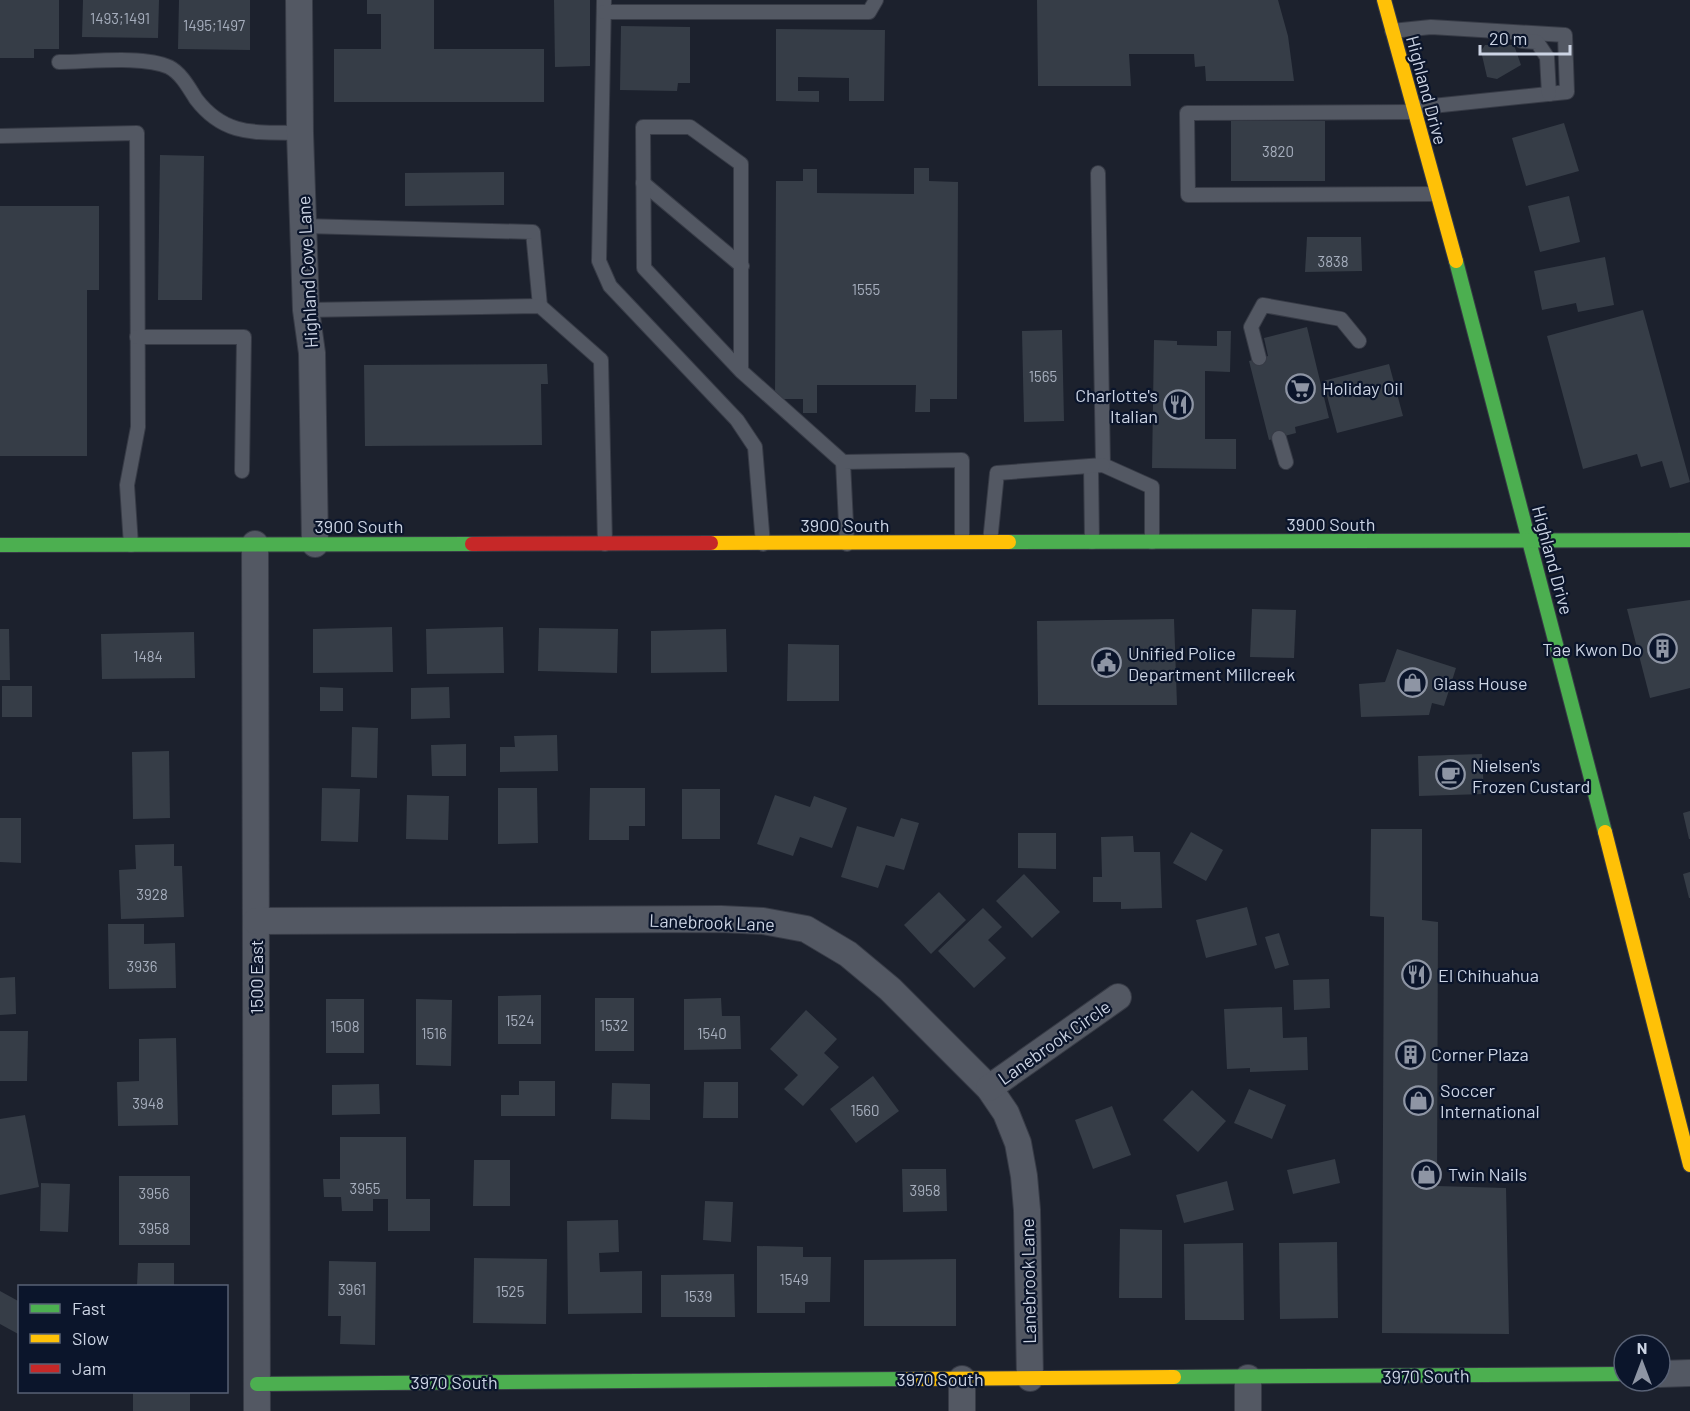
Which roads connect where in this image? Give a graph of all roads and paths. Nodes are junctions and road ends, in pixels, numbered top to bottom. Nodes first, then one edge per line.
1 (299, 0) edge
2 (876, 0) edge
3 (1384, 0) edge
4 (604, 6) edge
5 (1479, 30) junction
6 (1392, 31) junction
7 (59, 62) dead end
8 (1549, 94) junction
9 (1414, 110) junction
10 (300, 133) junction
11 (0, 136) edge
12 (1098, 173) dead end
13 (644, 183) junction
14 (1437, 194) junction
15 (304, 226) junction
16 (742, 266) junction
17 (540, 306) junction
18 (306, 310) junction
19 (137, 337) junction
20 (1359, 341) dead end
21 (1259, 358) dead end
22 (741, 371) junction
23 (1279, 438) dead end
24 (843, 462) junction
25 (1286, 462) dead end
26 (1097, 466) junction
27 (242, 471) dead end
28 (1690, 540) edge
29 (963, 542) junction
30 (990, 542) junction
31 (1092, 542) junction
32 (1152, 542) junction
33 (1528, 542) junction
34 (255, 544) junction
35 (315, 544) junction
36 (605, 544) junction
37 (763, 544) junction
38 (847, 544) junction
39 (0, 545) edge
40 (131, 545) junction
41 (256, 921) junction
42 (1118, 997) dead end
43 (989, 1088) junction
44 (1690, 1165) edge
45 (1612, 1374) edge
46 (1672, 1374) edge
47 (1690, 1374) edge
48 (1030, 1377) junction
49 (1248, 1377) junction
50 (962, 1378) junction
51 (257, 1383) junction
52 (257, 1411) edge
53 (962, 1411) edge
54 (1248, 1411) edge

1 - 10 street, Highland Cove Lane
2 - 4 lane
3 - 6 main road, Highland Drive
4 - 37 lane
5 - 6 lane
5 - 8 lane
5 - 8 lane
6 - 9 main road, Highland Drive
7 - 10 lane
8 - 9 lane
9 - 14 main road, Highland Drive
9 - 14 lane
10 - 15 street, Highland Cove Lane
11 - 19 lane
12 - 26 lane
13 - 16 lane
13 - 16 lane
13 - 22 lane
14 - 33 main road, Highland Drive
15 - 17 lane
15 - 18 street, Highland Cove Lane
16 - 22 lane
17 - 18 lane
17 - 36 lane
18 - 35 street, Highland Cove Lane
19 - 27 lane
19 - 40 lane
20 - 21 lane
22 - 24 lane
23 - 25 lane
24 - 29 lane
24 - 38 lane
26 - 30 lane
26 - 31 lane
26 - 32 lane
28 - 33 main road, 3900 South
29 - 30 main road, 3900 South
29 - 38 main road, 3900 South
30 - 31 main road, 3900 South
31 - 32 main road, 3900 South
32 - 33 main road, 3900 South
33 - 44 main road, Highland Drive
34 - 35 main road, 3900 South
34 - 40 main road, 3900 South
34 - 41 street, 1500 East
35 - 36 main road, 3900 South
36 - 37 main road, 3900 South
37 - 38 main road, 3900 South
39 - 40 main road, 3900 South
41 - 43 street, Lanebrook Lane
41 - 51 street, 1500 East
42 - 43 street, Lanebrook Circle
43 - 48 street, Lanebrook Lane
45 - 49 main road, 3970 South
46 - 47 street
48 - 49 main road, 3970 South
48 - 50 main road, 3970 South
49 - 54 street
50 - 51 main road, 3970 South
50 - 53 street
51 - 52 street, 1500 East

